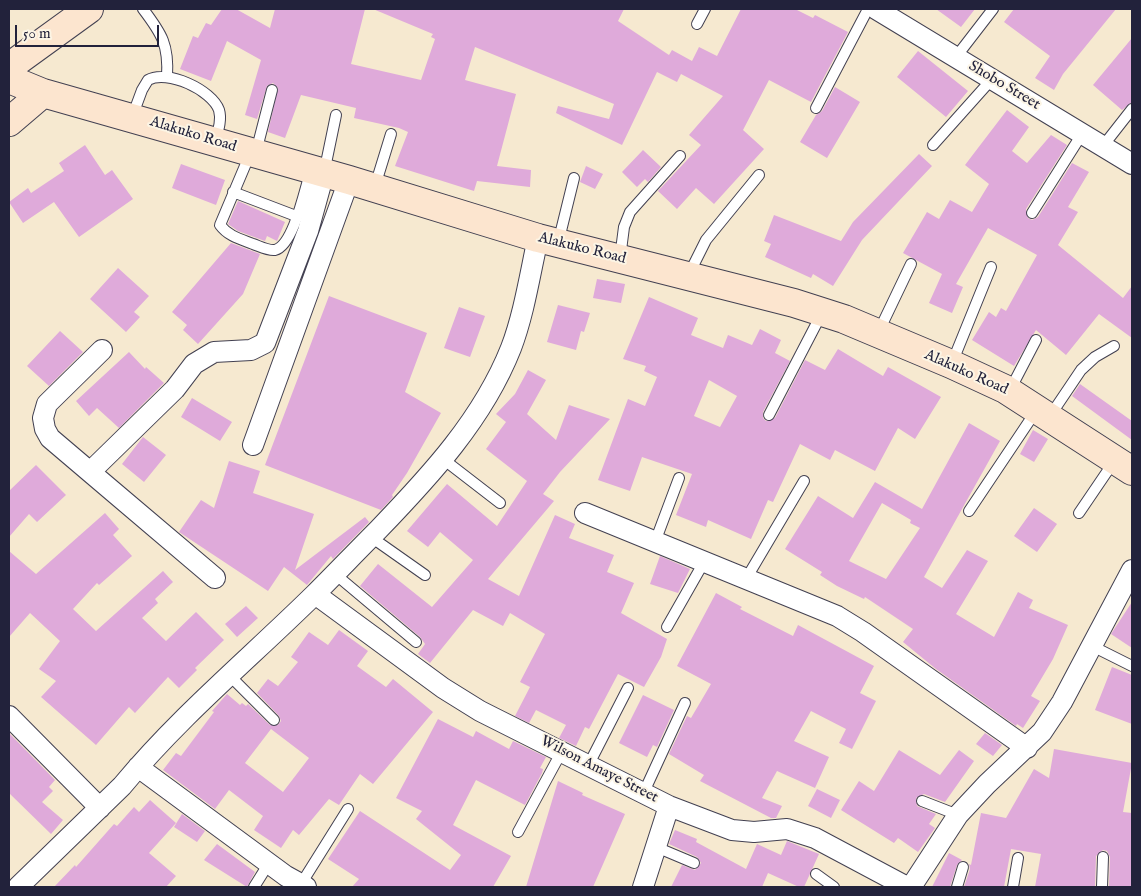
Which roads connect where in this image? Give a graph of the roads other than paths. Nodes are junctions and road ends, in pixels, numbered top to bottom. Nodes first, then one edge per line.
1 (89, 9) edge
2 (143, 9) edge
3 (705, 9) edge
4 (868, 9) edge
5 (876, 9) edge
6 (993, 9) edge
7 (900, 15) edge
8 (697, 24) dead end
9 (956, 57) junction
10 (9, 67) edge
11 (168, 77) junction
12 (9, 79) edge
13 (992, 79) junction
14 (272, 90) dead end
15 (43, 93) junction
16 (816, 108) dead end
17 (1132, 109) edge
18 (336, 115) dead end
19 (132, 117) junction
20 (9, 122) edge
21 (391, 134) dead end
22 (1082, 134) junction
23 (215, 142) junction
24 (933, 145) dead end
25 (1103, 146) junction
26 (253, 153) junction
27 (680, 156) dead end
28 (1132, 164) edge
29 (759, 175) dead end
30 (340, 178) junction
31 (574, 178) dead end
32 (233, 192) junction
33 (1032, 213) dead end
34 (296, 216) junction
35 (548, 241) junction
36 (620, 259) junction
37 (911, 264) dead end
38 (991, 267) dead end
39 (687, 276) junction
40 (823, 312) junction
41 (877, 334) junction
42 (1036, 340) dead end
43 (1114, 346) dead end
44 (102, 350) dead end
45 (952, 364) junction
46 (1009, 392) junction
47 (1044, 412) junction
48 (769, 415) dead end
49 (253, 445) dead end
50 (443, 459) junction
51 (1127, 464) edge
52 (90, 472) junction
53 (679, 478) dead end
54 (804, 481) dead end
55 (500, 503) dead end
56 (969, 511) dead end
57 (585, 513) dead end
58 (1079, 514) dead end
59 (371, 537) junction
60 (655, 542) junction
61 (704, 562) junction
62 (1132, 570) edge
63 (335, 574) junction
64 (425, 575) dead end
65 (215, 578) dead end
66 (746, 579) junction
67 (315, 594) junction
68 (667, 627) dead end
69 (416, 642) dead end
70 (1092, 646) junction
71 (1132, 666) edge
72 (229, 675) junction
73 (628, 688) dead end
74 (685, 703) dead end
75 (9, 716) edge
76 (274, 720) dead end
77 (1027, 748) junction
78 (562, 751) junction
79 (590, 764) junction
80 (138, 767) junction
81 (644, 792) junction
82 (922, 801) dead end
83 (669, 806) junction
84 (100, 808) junction
85 (348, 809) dead end
86 (958, 815) junction
87 (518, 832) dead end
88 (656, 847) junction
89 (1103, 857) dead end
90 (1018, 858) dead end
91 (268, 863) junction
92 (694, 863) dead end
93 (963, 867) dead end
94 (816, 874) dead end
95 (304, 886) edge
96 (18, 887) edge
97 (254, 887) edge
98 (643, 887) edge
99 (834, 887) edge
100 (909, 887) edge
101 (957, 887) edge
102 (1013, 887) edge
103 (1102, 887) edge

1 - 10 main road
2 - 11 lane
3 - 8 lane
4 - 16 lane
5 - 7 street, Shobo Street
6 - 9 lane
7 - 9 street, Shobo Street
9 - 13 street, Shobo Street
11 - 19 lane
11 - 23 lane
12 - 15 main road, Alakuko Road
13 - 22 street, Shobo Street
13 - 24 lane
14 - 26 lane
15 - 19 main road, Alakuko Road
15 - 20 main road
17 - 25 lane
18 - 30 lane
19 - 23 main road, Alakuko Road
21 - 30 lane
22 - 25 street, Shobo Street
22 - 33 lane
23 - 26 main road, Alakuko Road
25 - 28 street, Shobo Street
26 - 30 main road, Alakuko Road
26 - 32 lane
27 - 36 lane
29 - 39 lane
30 - 34 lane
30 - 35 main road, Alakuko Road
30 - 49 street
30 - 52 street
31 - 35 lane
32 - 34 lane
32 - 34 lane
35 - 36 main road, Alakuko Road
35 - 50 street
36 - 39 main road, Alakuko Road
37 - 41 lane
38 - 45 lane
39 - 40 main road, Alakuko Road
40 - 41 main road, Alakuko Road
40 - 48 lane
41 - 45 main road, Alakuko Road
42 - 46 lane
43 - 47 lane
44 - 52 street
45 - 46 main road, Alakuko Road
46 - 47 main road, Alakuko Road
47 - 51 main road, Alakuko Road
47 - 56 lane
50 - 55 lane
50 - 59 street
51 - 58 lane
52 - 65 street
53 - 60 lane
54 - 66 lane
57 - 60 street
59 - 63 street
59 - 64 lane
60 - 61 street
61 - 66 street
61 - 68 lane
62 - 70 street
63 - 67 street
63 - 69 lane
66 - 77 street
67 - 72 street
67 - 78 street, Wilson Amaye Street
70 - 71 lane
70 - 77 street
72 - 76 lane
72 - 80 street
73 - 79 lane
74 - 81 lane
75 - 84 street
77 - 86 street
78 - 79 street, Wilson Amaye Street
78 - 87 lane
79 - 81 street, Wilson Amaye Street
80 - 84 street
80 - 91 street
81 - 83 street, Wilson Amaye Street
82 - 86 lane
83 - 88 street
83 - 100 street, Wilson Amaye Street
84 - 96 street
85 - 95 lane
86 - 100 street
88 - 92 lane
88 - 98 street
89 - 103 lane
90 - 102 lane
91 - 95 street
91 - 97 lane
93 - 101 lane
94 - 99 lane

